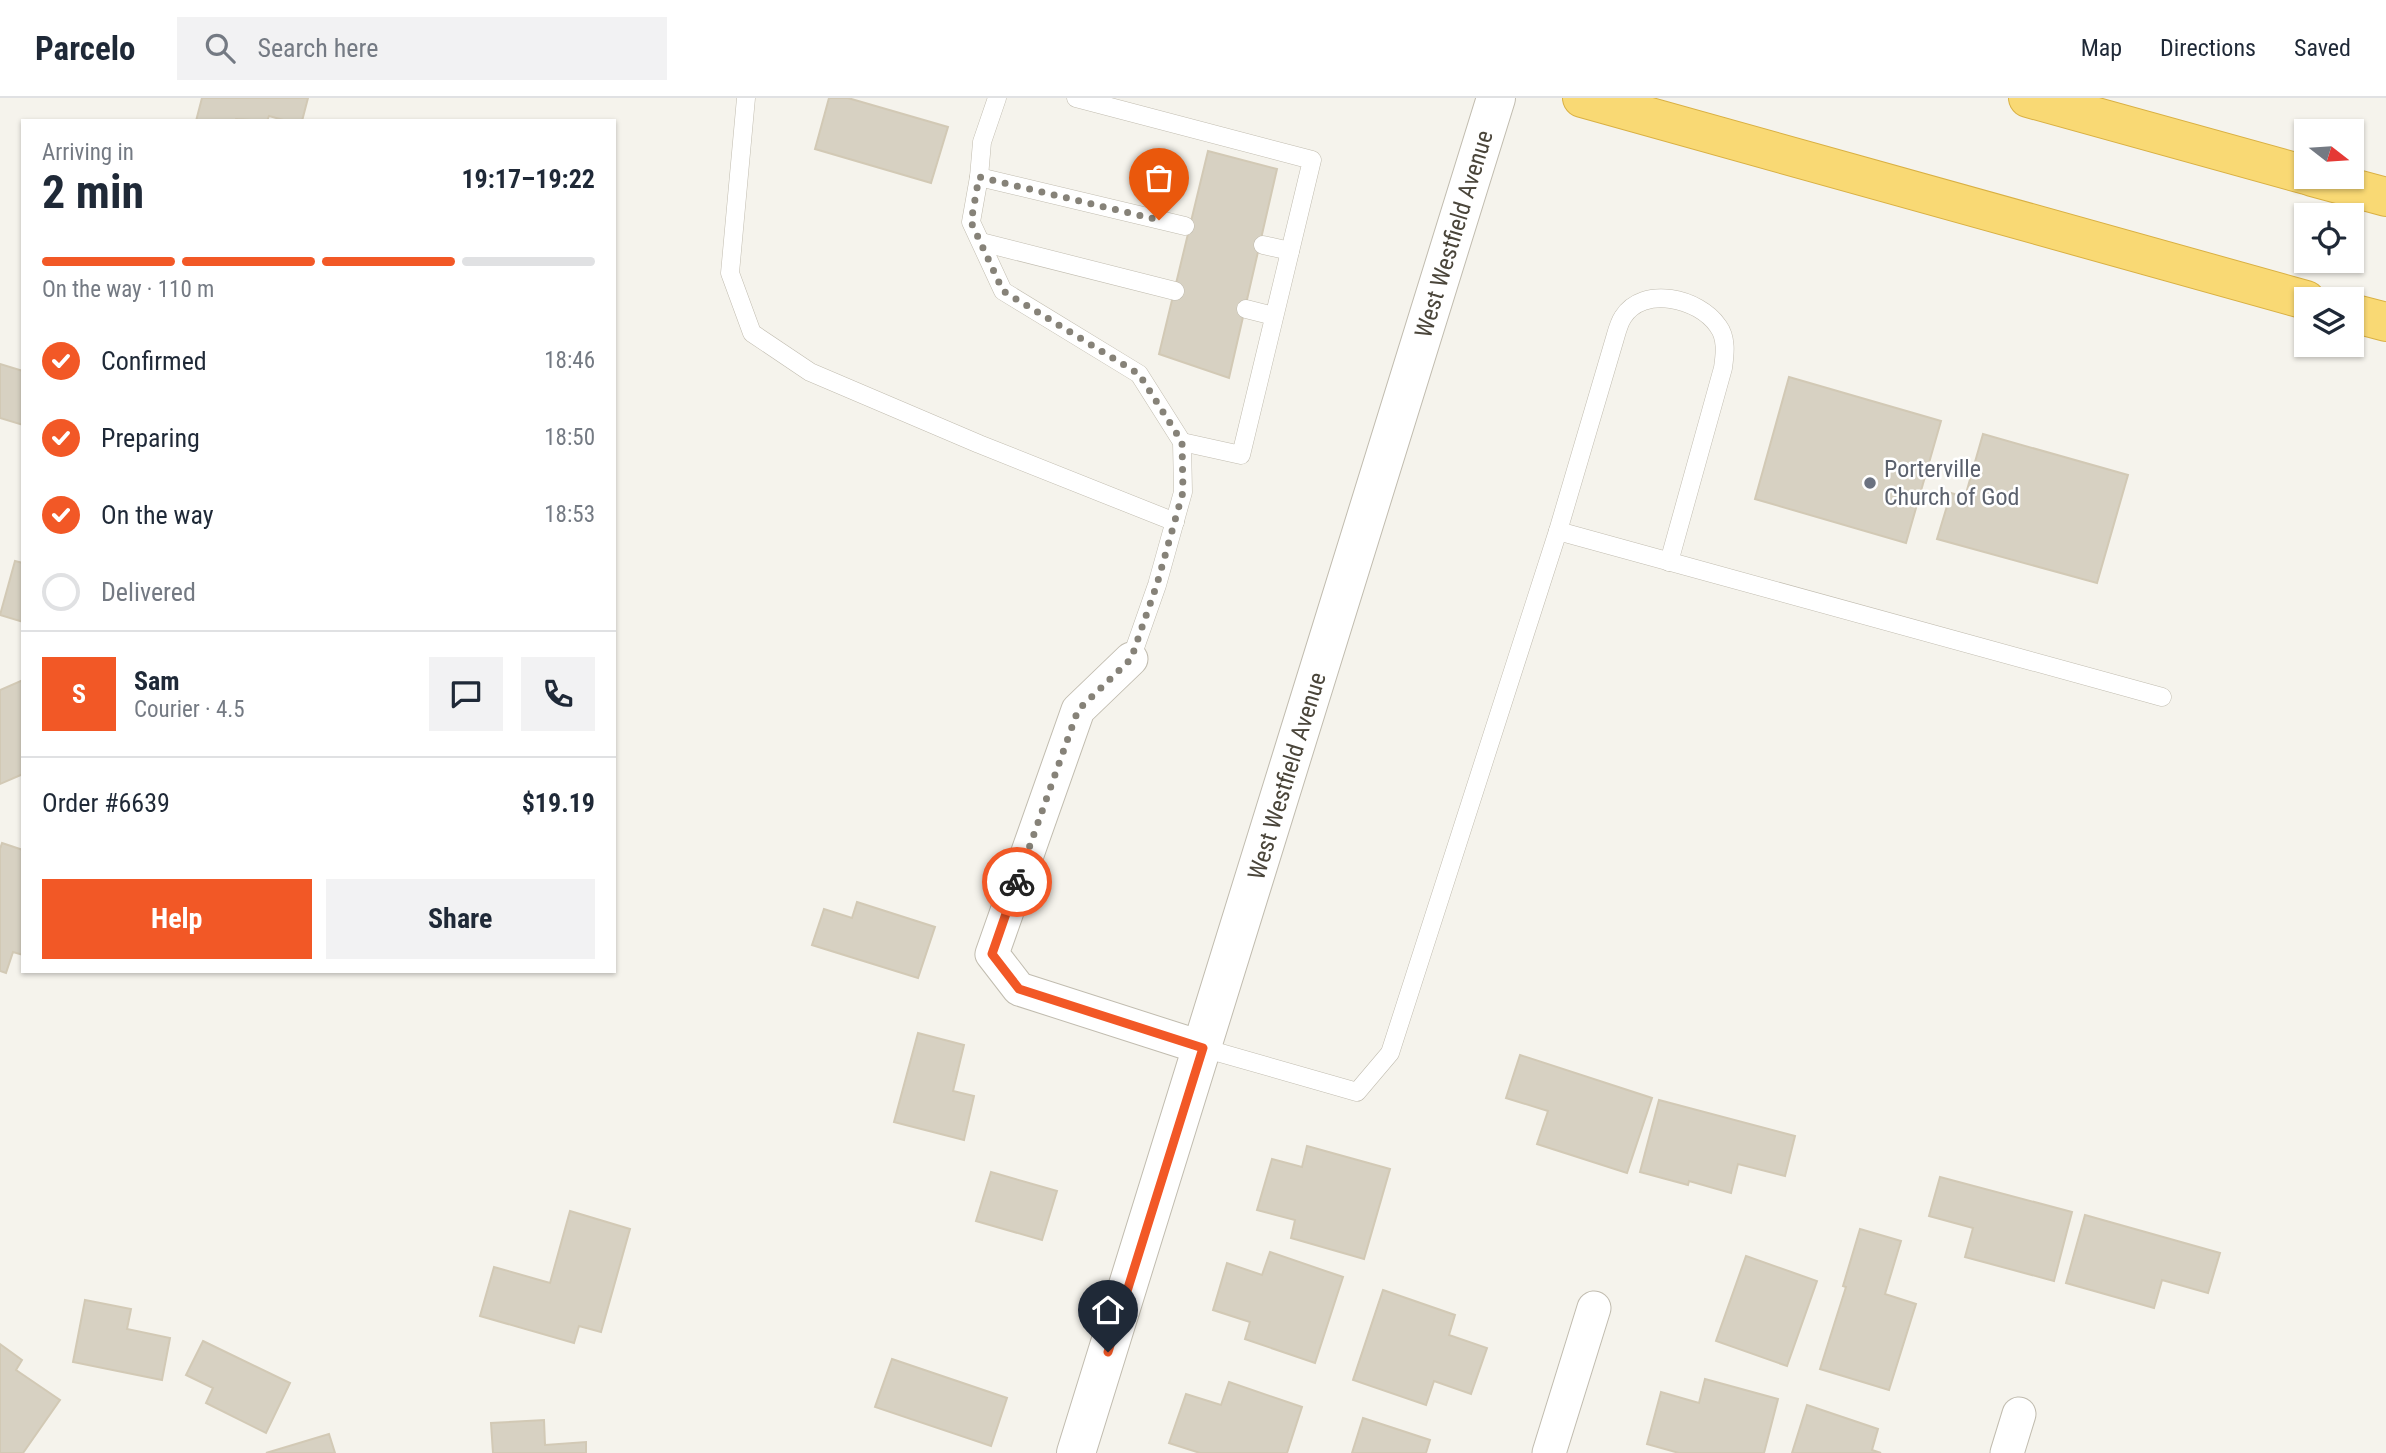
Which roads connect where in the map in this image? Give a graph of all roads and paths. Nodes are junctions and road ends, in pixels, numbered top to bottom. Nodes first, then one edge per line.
1 (746, 98) edge
2 (997, 98) edge
3 (1076, 98) edge
4 (1496, 98) edge
5 (1583, 98) edge
6 (2028, 98) edge
7 (2294, 172) edge
8 (979, 177) junction
9 (2356, 189) edge
10 (2386, 197) edge
11 (1185, 226) dead end
12 (981, 242) junction
13 (1263, 245) dead end
14 (1290, 251) junction
15 (1175, 291) dead end
16 (2294, 297) edge
17 (1246, 309) dead end
18 (1274, 316) junction
19 (2364, 316) edge
20 (2386, 322) edge
21 (1182, 442) junction
22 (1175, 522) junction
23 (1558, 531) junction
24 (1669, 562) junction
25 (1131, 659) joint
26 (2162, 697) dead end
27 (1203, 1048) junction
28 (1594, 1308) dead end
29 (2019, 1414) dead end
30 (1076, 1453) edge
31 (1549, 1453) edge
32 (2007, 1453) edge

1 - 22 lane
2 - 8 lane
3 - 14 lane
4 - 27 street, West Westfield Avenue
5 - 16 highway
6 - 7 highway
8 - 11 lane
8 - 12 lane
9 - 10 highway
12 - 15 lane
12 - 21 lane
13 - 14 lane
14 - 18 lane
17 - 18 lane
18 - 21 lane
19 - 20 highway
21 - 22 lane
22 - 25 lane
23 - 24 lane
23 - 24 lane
23 - 27 lane
24 - 26 lane
25 - 27 street
27 - 30 street, West Westfield Avenue
28 - 31 street
29 - 32 street

